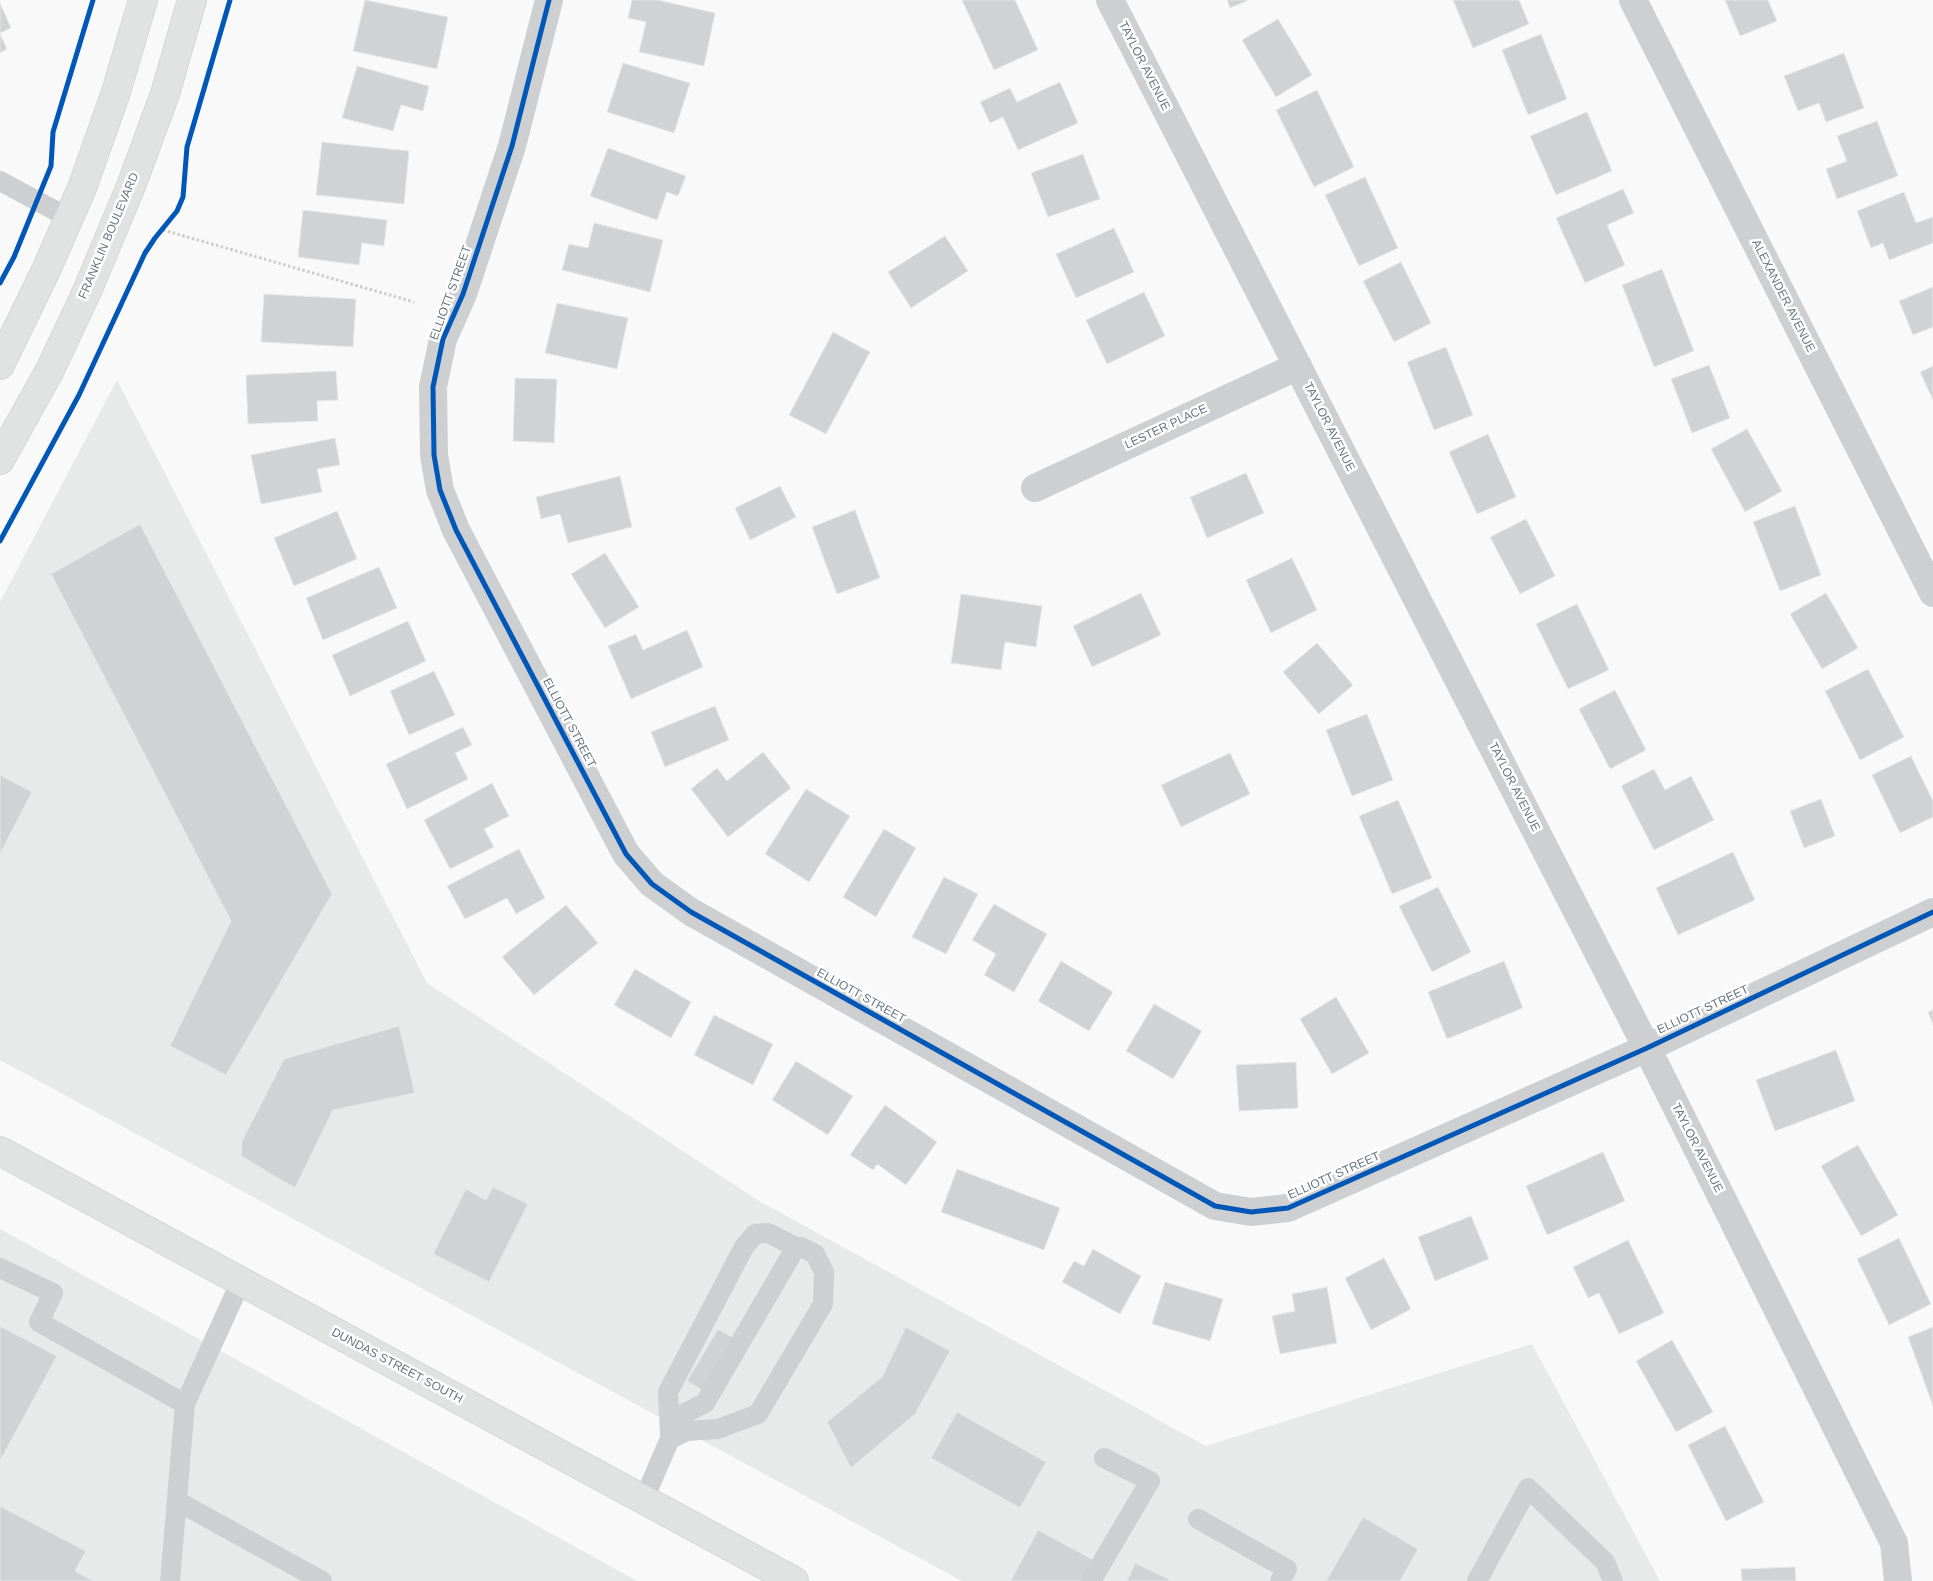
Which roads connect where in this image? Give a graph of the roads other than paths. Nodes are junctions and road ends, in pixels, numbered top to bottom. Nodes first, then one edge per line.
1 (143, 0) edge
2 (192, 0) edge
3 (549, 0) edge
4 (1110, 0) edge
5 (1633, 0) edge
6 (0, 181) edge
7 (69, 218) junction
8 (0, 365) edge
9 (1298, 366) junction
10 (0, 460) edge
11 (1035, 488) dead end
12 (1933, 593) edge
13 (1933, 912) edge
14 (1647, 1048) junction
15 (0, 1151) edge
16 (796, 1248) junction
17 (0, 1268) edge
18 (240, 1280) junction
19 (185, 1404) junction
20 (670, 1439) junction
21 (1104, 1458) dead end
22 (644, 1499) junction
23 (177, 1501) junction
24 (1198, 1520) dead end
25 (170, 1581) edge
26 (322, 1581) edge
27 (794, 1581) edge
28 (1091, 1581) edge
29 (1280, 1581) edge
30 (1476, 1581) edge
31 (1613, 1581) edge
32 (1898, 1581) edge

1 - 7 main road
2 - 10 main road, FRANKLIN BOULEVARD
3 - 14 street, ELLIOTT STREET
4 - 9 street, TAYLOR AVENUE
5 - 12 street, ALEXANDER AVENUE
6 - 7 lane
7 - 8 main road
9 - 11 street, LESTER PLACE
9 - 14 street, TAYLOR AVENUE
13 - 14 street, ELLIOTT STREET
14 - 32 street, TAYLOR AVENUE
15 - 18 main road, DUNDAS STREET SOUTH
16 - 20 lane
16 - 20 lane
16 - 20 lane
17 - 19 lane
18 - 19 lane
18 - 22 main road, DUNDAS STREET SOUTH
19 - 23 lane
20 - 22 lane
21 - 28 lane
22 - 27 main road, DUNDAS STREET SOUTH
23 - 25 lane
23 - 26 lane
24 - 29 lane
30 - 31 lane

